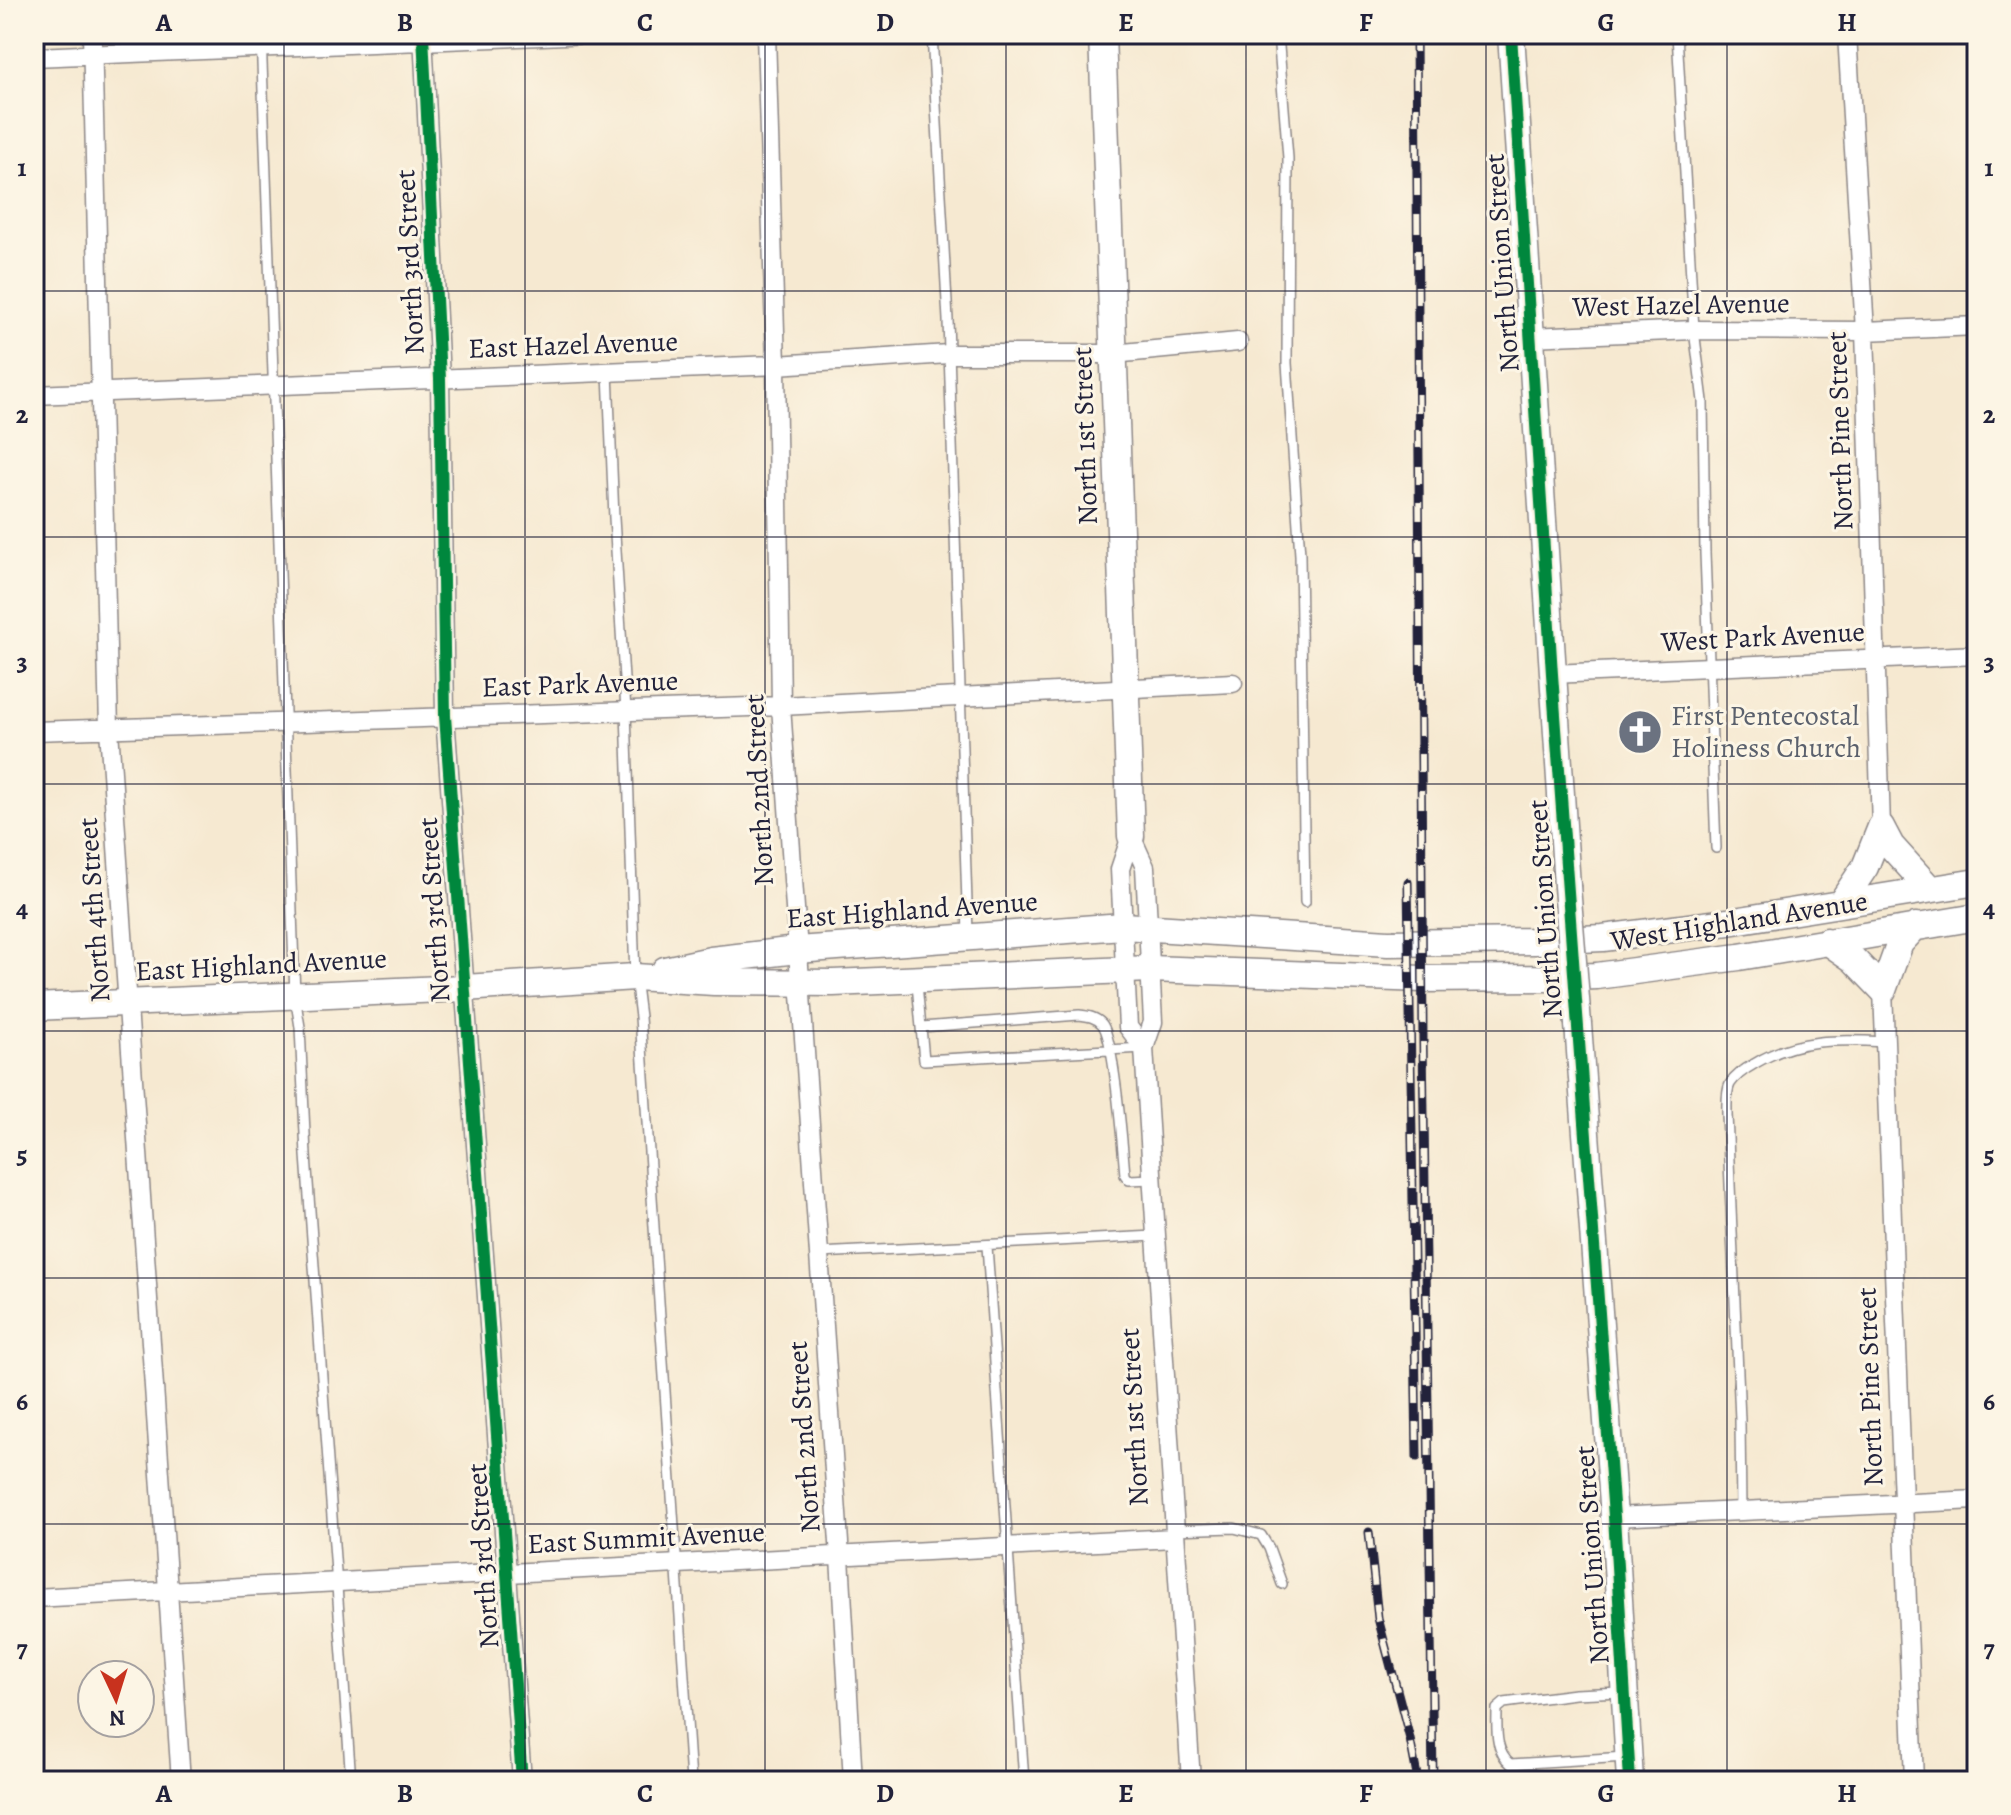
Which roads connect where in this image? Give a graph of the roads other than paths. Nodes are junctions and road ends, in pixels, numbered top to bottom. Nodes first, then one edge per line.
1 (92, 34) edge
2 (590, 34) edge
3 (766, 34) edge
4 (932, 34) edge
5 (1102, 34) edge
6 (1278, 34) edge
7 (1511, 34) edge
8 (1677, 34) edge
9 (1847, 34) edge
10 (424, 37) edge
11 (262, 41) edge
12 (93, 54) junction
13 (34, 57) edge
14 (1977, 326) edge
15 (1694, 330) junction
16 (1865, 331) junction
17 (1530, 337) junction
18 (1238, 342) dead end
19 (949, 354) junction
20 (1113, 354) junction
21 (776, 365) junction
22 (608, 372) junction
23 (440, 379) junction
24 (272, 385) junction
25 (100, 393) junction
26 (34, 395) edge
27 (1977, 655) edge
28 (1874, 660) junction
29 (1710, 667) junction
30 (1552, 674) junction
31 (1233, 683) dead end
32 (1127, 690) junction
33 (961, 698) junction
34 (781, 706) junction
35 (626, 711) junction
36 (445, 716) junction
37 (285, 722) junction
38 (109, 729) junction
39 (34, 731) edge
40 (1881, 827) junction
41 (1131, 836) joint
42 (1716, 848) dead end
43 (1977, 882) edge
44 (1930, 889) junction
45 (1305, 902) dead end
46 (1841, 903) junction
47 (1977, 917) edge
48 (1916, 926) junction
49 (1136, 927) junction
50 (968, 937) junction
51 (1827, 941) junction
52 (797, 950) junction
53 (1138, 969) junction
54 (635, 977) junction
55 (917, 980) junction
56 (799, 983) junction
57 (464, 988) junction
58 (1883, 990) junction
59 (295, 996) junction
60 (130, 1003) junction
61 (34, 1007) edge
62 (922, 1027) junction
63 (1886, 1042) junction
64 (1144, 1048) junction
65 (1110, 1050) junction
66 (1152, 1179) junction
67 (1155, 1236) junction
68 (987, 1246) junction
69 (818, 1253) junction
70 (1977, 1500) edge
71 (1902, 1505) junction
72 (1741, 1512) junction
73 (1614, 1517) junction
74 (1173, 1534) junction
75 (1008, 1548) junction
76 (840, 1557) junction
77 (677, 1565) junction
78 (509, 1573) junction
79 (338, 1581) junction
80 (1282, 1584) dead end
81 (170, 1589) junction
82 (34, 1598) edge
83 (1625, 1691) junction
84 (1629, 1769) edge
85 (181, 1781) edge
86 (351, 1781) edge
87 (522, 1781) edge
88 (691, 1781) edge
89 (853, 1781) edge
90 (1024, 1781) edge
91 (1191, 1781) edge
92 (1914, 1781) edge

1 - 12 street, North 4th Street
2 - 10 street
3 - 21 street, North 2nd Street
4 - 19 lane
5 - 20 main road, North 1st Street
6 - 45 lane
7 - 17 main road, North Union Street
8 - 15 lane
9 - 16 street, North Pine Street
10 - 11 street
10 - 23 street, North 3rd Street
11 - 12 street
11 - 24 lane
12 - 13 street
12 - 25 street, North 4th Street
14 - 16 street, West Hazel Avenue
15 - 16 street, West Hazel Avenue
15 - 17 street, West Hazel Avenue
15 - 29 lane
16 - 28 street, North Pine Street
17 - 30 main road, North Union Street
18 - 20 street
19 - 20 street, East Hazel Avenue
19 - 21 street, East Hazel Avenue
19 - 33 lane
20 - 32 main road, North 1st Street
21 - 22 street, East Hazel Avenue
21 - 34 street, North 2nd Street
22 - 23 street, East Hazel Avenue
22 - 35 lane
23 - 24 street, East Hazel Avenue
23 - 36 street, North 3rd Street
24 - 25 street, East Hazel Avenue
24 - 37 lane
25 - 26 street, East Hazel Avenue
25 - 38 street, North 4th Street
27 - 28 street, West Park Avenue
28 - 29 street, West Park Avenue
28 - 40 street, North Pine Street
29 - 30 street, West Park Avenue
29 - 42 lane
30 - 73 main road, North Union Street, bridge
31 - 32 street
32 - 33 street, East Park Avenue
32 - 41 main road, North 1st Street
33 - 34 street, East Park Avenue
33 - 50 lane
34 - 35 street, East Park Avenue
34 - 52 street, North 2nd Street
35 - 36 street, East Park Avenue
35 - 54 lane
36 - 37 street, East Park Avenue
36 - 57 street, North 3rd Street
37 - 38 street, East Park Avenue
37 - 59 lane
38 - 39 street, East Park Avenue
38 - 60 street, North 4th Street
40 - 44 main road
40 - 46 main road
41 - 49 street, North 1st Street
43 - 44 main road, West Highland Avenue
44 - 46 main road, West Highland Avenue
46 - 49 main road, West Highland Avenue
47 - 48 main road, West Highland Avenue
48 - 51 main road, West Highland Avenue
48 - 58 main road
49 - 50 main road, East Highland Avenue
49 - 53 street, North 1st Street
50 - 52 main road, East Highland Avenue
51 - 53 main road, West Highland Avenue
51 - 58 main road
52 - 54 main road, East Highland Avenue
52 - 56 street, North 2nd Street
53 - 55 main road, East Highland Avenue
53 - 64 street, North 1st Street
54 - 56 main road, East Highland Avenue
54 - 57 main road, East Highland Avenue
54 - 77 lane
55 - 56 main road, East Highland Avenue
55 - 62 lane
56 - 69 street, North 2nd Street
57 - 59 main road, East Highland Avenue
57 - 78 street, North 3rd Street
58 - 63 street, North Pine Street
59 - 60 main road, East Highland Avenue
59 - 79 lane
60 - 61 main road, East Highland Avenue
60 - 81 street, North 4th Street
62 - 65 lane
62 - 65 lane
63 - 71 street, North Pine Street
63 - 72 lane
64 - 65 lane
64 - 66 street, North 1st Street
65 - 66 lane
66 - 67 street, North 1st Street
67 - 68 lane
67 - 74 street, North 1st Street
68 - 69 lane
68 - 75 lane
69 - 76 street, North 2nd Street
70 - 71 street
71 - 72 street
71 - 92 street, North Pine Street
72 - 73 street
73 - 83 main road, North Union Street
74 - 75 street, East Summit Avenue
74 - 80 lane
74 - 91 street, North 1st Street
75 - 76 street, East Summit Avenue
75 - 90 lane
76 - 77 street, East Summit Avenue
76 - 89 street, North 2nd Street
77 - 78 street, East Summit Avenue
77 - 88 lane
78 - 79 street, East Summit Avenue
78 - 87 street, North 3rd Street
79 - 81 street, East Summit Avenue
79 - 86 lane
81 - 82 street, East Summit Avenue
81 - 85 street, North 4th Street
83 - 84 main road, North Union Street
83 - 84 lane

